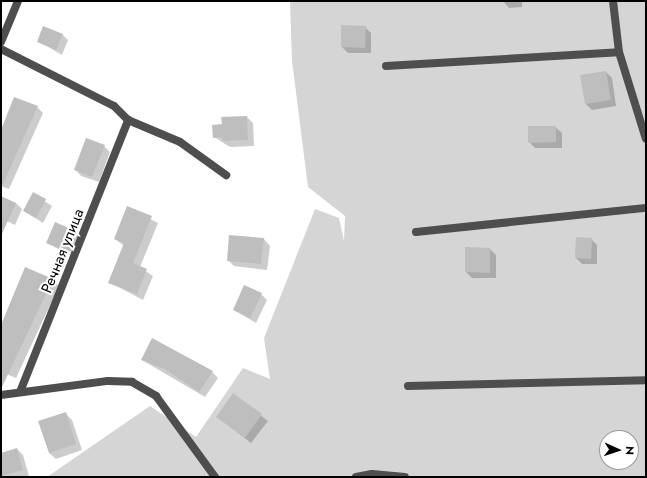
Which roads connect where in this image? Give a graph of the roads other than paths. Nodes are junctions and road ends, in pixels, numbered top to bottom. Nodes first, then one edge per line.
1 (18, 1) edge
2 (613, 1) edge
3 (1, 42) edge
4 (1, 49) edge
5 (619, 52) junction
6 (386, 66) dead end
7 (128, 120) junction
8 (646, 139) edge
9 (226, 175) dead end
10 (646, 208) edge
11 (416, 232) dead end
12 (646, 380) edge
13 (408, 386) dead end
14 (20, 392) junction
15 (1, 395) edge
16 (215, 477) edge
17 (356, 477) edge
18 (405, 477) edge

1 - 3 street
2 - 5 street
4 - 7 street
5 - 6 street
5 - 8 street
7 - 9 street
7 - 14 street, Речная улица
10 - 11 street
12 - 13 street
14 - 15 street
14 - 16 street
17 - 18 street

